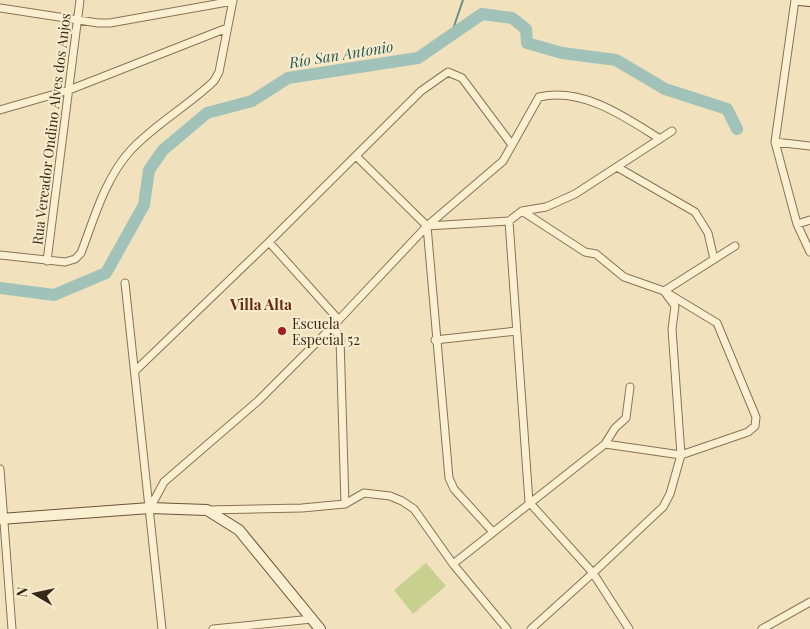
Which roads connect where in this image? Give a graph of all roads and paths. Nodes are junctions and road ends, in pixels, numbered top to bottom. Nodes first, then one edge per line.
1 (80, 0) edge
2 (233, 0) edge
3 (795, 0) edge
4 (799, 0) edge
5 (810, 1) edge
6 (0, 8) edge
7 (77, 20) junction
8 (227, 28) junction
9 (68, 90) junction
10 (0, 110) edge
11 (672, 131) dead end
12 (660, 139) junction
13 (775, 142) junction
14 (512, 145) junction
15 (810, 146) edge
16 (356, 156) junction
17 (617, 167) junction
18 (522, 211) junction
19 (810, 220) edge
20 (509, 221) junction
21 (797, 224) junction
22 (427, 226) junction
23 (269, 242) junction
24 (735, 246) dead end
25 (810, 252) edge
26 (0, 255) edge
27 (714, 259) junction
28 (47, 261) junction
29 (125, 283) dead end
30 (664, 291) junction
31 (338, 319) junction
32 (333, 326) junction
33 (516, 331) junction
34 (435, 340) junction
35 (134, 371) junction
36 (630, 387) dead end
37 (605, 444) junction
38 (682, 455) junction
39 (0, 469) edge
40 (529, 502) junction
41 (345, 504) junction
42 (150, 508) junction
43 (207, 510) junction
44 (2, 519) edge
45 (492, 532) junction
46 (453, 564) junction
47 (592, 573) junction
48 (810, 602) edge
49 (312, 619) junction
50 (12, 629) edge
51 (162, 629) edge
52 (213, 629) edge
53 (320, 629) edge
54 (507, 629) edge
55 (531, 629) edge
56 (629, 629) edge
57 (762, 629) edge

1 - 7 street, Rua Vereador Ondino Alves dos Anjos
2 - 7 street
2 - 8 street
3 - 13 street
4 - 5 main road
6 - 7 street
7 - 9 street, Rua Vereador Ondino Alves dos Anjos
8 - 9 street
8 - 28 street
9 - 10 street
9 - 28 street, Rua Vereador Ondino Alves dos Anjos
11 - 12 street
12 - 14 street
12 - 17 street
13 - 15 street
13 - 21 street
14 - 16 street
14 - 22 street
16 - 22 street
16 - 23 street
17 - 18 street
17 - 27 street
18 - 20 street
18 - 30 street
19 - 21 street
20 - 22 street
20 - 33 street
21 - 25 street
22 - 31 street
22 - 34 street
23 - 31 street
23 - 35 street
24 - 27 street
26 - 28 street
27 - 30 street
29 - 35 street
30 - 38 street
30 - 38 street
31 - 32 street
32 - 41 street
32 - 42 street
33 - 34 street
33 - 40 street
34 - 45 street
35 - 42 street
36 - 37 street
37 - 38 street
37 - 40 street
38 - 47 street
39 - 44 street
40 - 45 street
40 - 47 street
41 - 43 street
41 - 46 street
42 - 43 main road
42 - 44 main road
42 - 51 street
43 - 49 main road
44 - 50 street
45 - 46 street
46 - 54 street
47 - 55 street
47 - 56 street
48 - 57 street
49 - 52 street
49 - 53 main road

